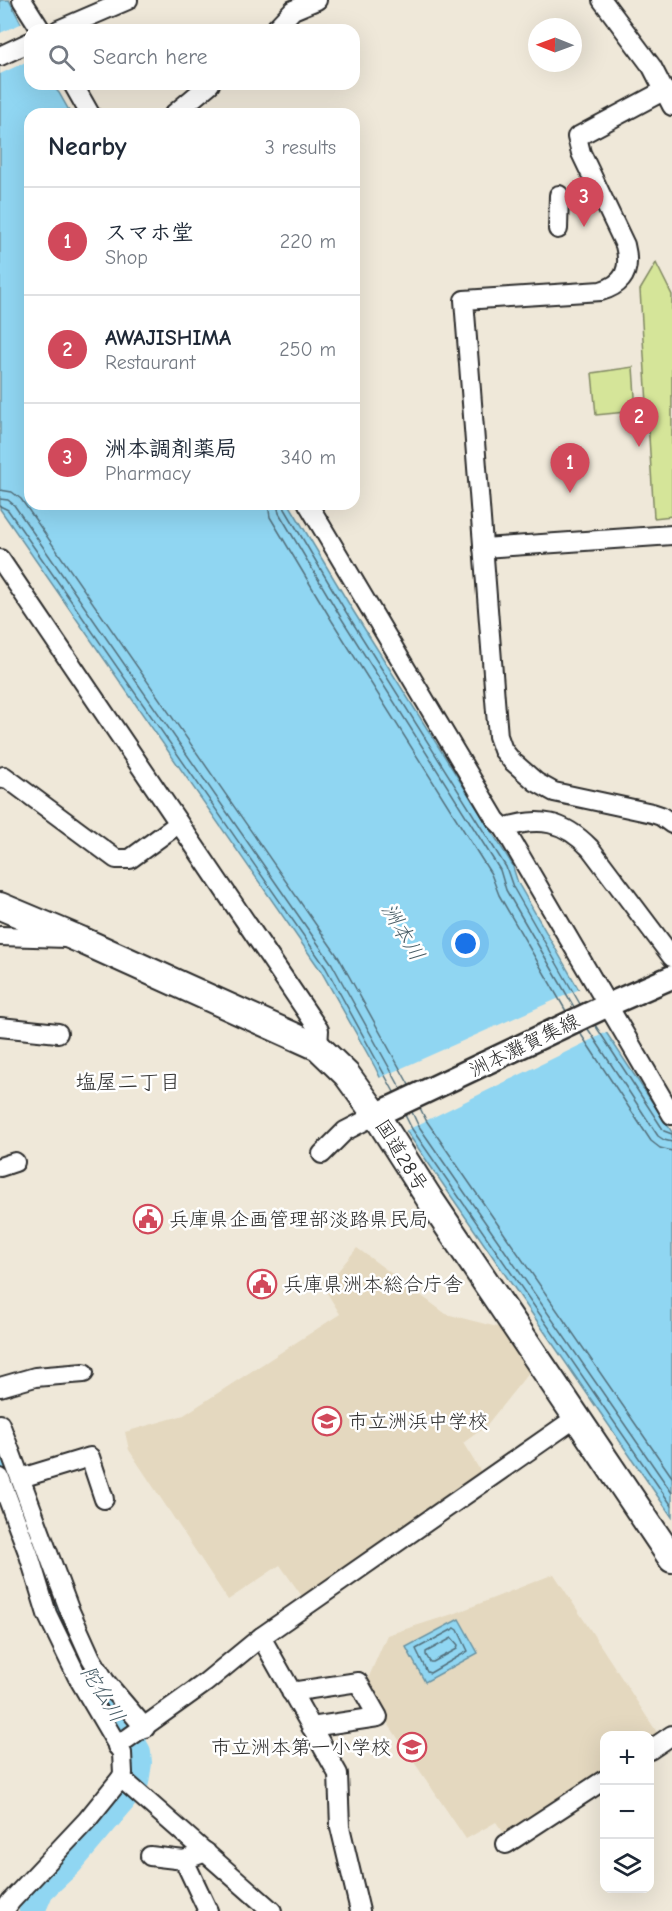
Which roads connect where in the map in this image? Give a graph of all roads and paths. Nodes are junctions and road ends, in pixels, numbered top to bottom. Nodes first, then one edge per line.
1 (22, 0) edge
2 (128, 0) edge
3 (317, 0) edge
4 (602, 0) edge
5 (37, 24) edge
6 (72, 24) edge
7 (280, 24) edge
8 (24, 45) edge
9 (0, 56) edge
10 (76, 90) edge
11 (203, 90) edge
12 (668, 98) edge
13 (87, 108) edge
14 (181, 108) edge
15 (559, 195) dead end
16 (558, 229) dead end
17 (312, 510) edge
18 (672, 536) edge
19 (483, 548) junction
20 (0, 559) edge
21 (0, 778) edge
22 (178, 824) junction
23 (672, 824) edge
24 (504, 828) junction
25 (0, 906) edge
26 (0, 936) edge
27 (77, 939) junction
28 (672, 957) edge
29 (672, 977) edge
30 (608, 1005) junction
31 (0, 1027) edge
32 (58, 1033) dead end
33 (318, 1047) junction
34 (382, 1112) junction
35 (672, 1115) edge
36 (322, 1154) dead end
37 (84, 1373) dead end
38 (0, 1388) edge
39 (577, 1417) junction
40 (0, 1424) edge
41 (0, 1478) edge
42 (21, 1478) junction
43 (104, 1499) dead end
44 (672, 1559) edge
45 (261, 1637) junction
46 (291, 1692) junction
47 (311, 1727) junction
48 (145, 1728) junction
49 (672, 1735) edge
50 (117, 1746) junction
51 (654, 1747) edge
52 (121, 1778) junction
53 (600, 1783) edge
54 (506, 1844) dead end
55 (206, 1852) junction
56 (150, 1856) dead end
57 (184, 1860) junction
58 (4, 1911) edge
59 (208, 1911) edge
60 (272, 1911) edge
61 (360, 1911) edge

1 - 5 street
2 - 6 street
3 - 7 street
4 - 12 street
8 - 9 street
10 - 13 street
11 - 14 street
12 - 19 street
15 - 16 street
17 - 24 street
18 - 19 street
19 - 23 street
20 - 22 street
21 - 22 street
22 - 33 street
24 - 28 street
24 - 30 street
25 - 27 highway, 国道28号
26 - 27 street
27 - 33 highway, 国道28号
29 - 30 main road, 洲本灘賀集線
30 - 34 main road, 洲本灘賀集線
30 - 35 street
31 - 32 street
33 - 34 highway, 国道28号
34 - 36 street
34 - 39 highway, 国道28号
37 - 38 street
39 - 44 highway, 国道28号
39 - 45 street
40 - 42 street
41 - 50 street
42 - 43 street
42 - 48 street
45 - 46 street
45 - 48 street
46 - 47 street
46 - 47 street
47 - 61 street
48 - 50 street
49 - 51 street
50 - 52 street
52 - 55 street
52 - 58 street
53 - 54 street
55 - 57 street
55 - 60 street
56 - 57 street
57 - 59 street

